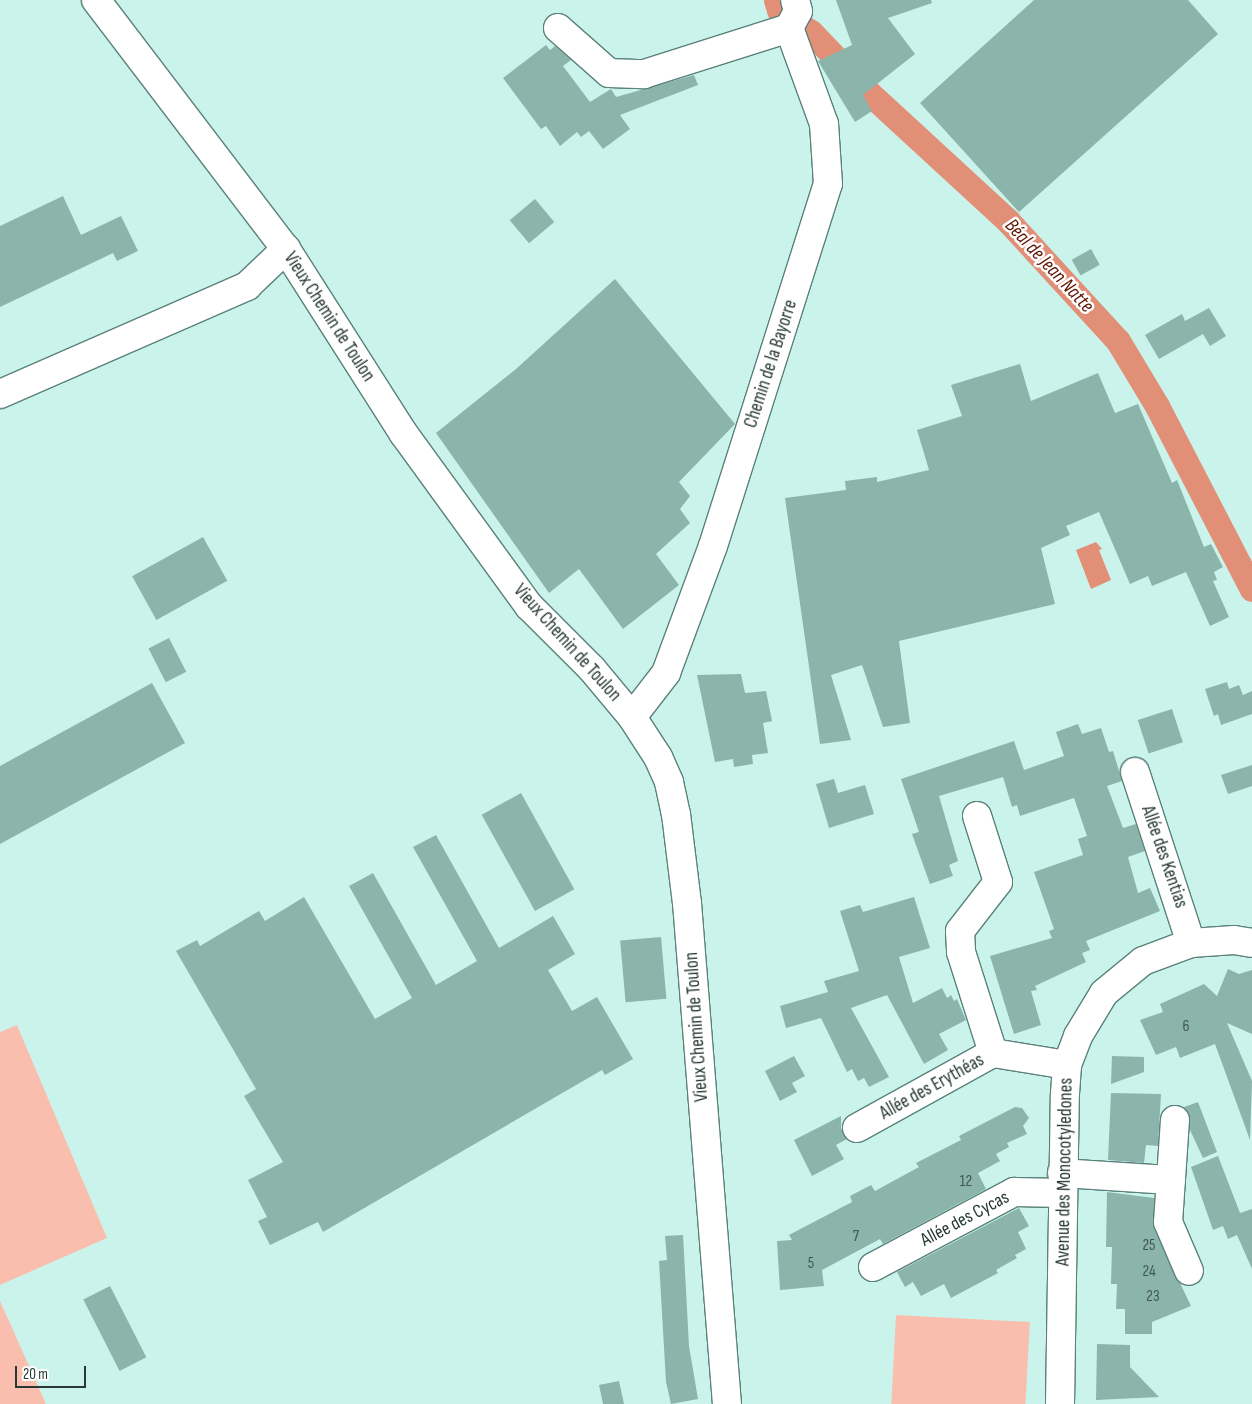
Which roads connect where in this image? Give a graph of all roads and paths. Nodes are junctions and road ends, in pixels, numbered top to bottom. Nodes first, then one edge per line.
1 (96, 0) edge
2 (793, 16) edge
3 (558, 28) dead end
4 (286, 249) junction
5 (0, 394) edge
6 (632, 718) junction
7 (1135, 772) dead end
8 (977, 816) dead end
9 (1191, 943) junction
10 (1252, 943) edge
11 (993, 1052) junction
12 (1067, 1065) junction
13 (1175, 1120) dead end
14 (857, 1128) dead end
15 (1171, 1180) junction
16 (1063, 1183) junction
17 (873, 1267) dead end
18 (1190, 1271) dead end
19 (726, 1404) edge
20 (1060, 1404) edge

1 - 4 street, Vieux Chemin de Toulon
2 - 3 street
2 - 6 street, Chemin de la Bayorre
4 - 5 street
4 - 6 street, Vieux Chemin de Toulon
6 - 19 street, Vieux Chemin de Toulon
7 - 9 street, Allée des Kentias
8 - 11 street
9 - 10 street, Avenue des Monocotyledones
9 - 12 street, Avenue des Monocotyledones
11 - 12 street, Allée des Erythéas
11 - 14 street, Allée des Erythéas
12 - 16 street, Avenue des Monocotyledones
13 - 15 street
15 - 16 street, Allée des Cycas
15 - 18 street
16 - 17 street, Allée des Cycas
16 - 20 street, Avenue des Monocotyledones

